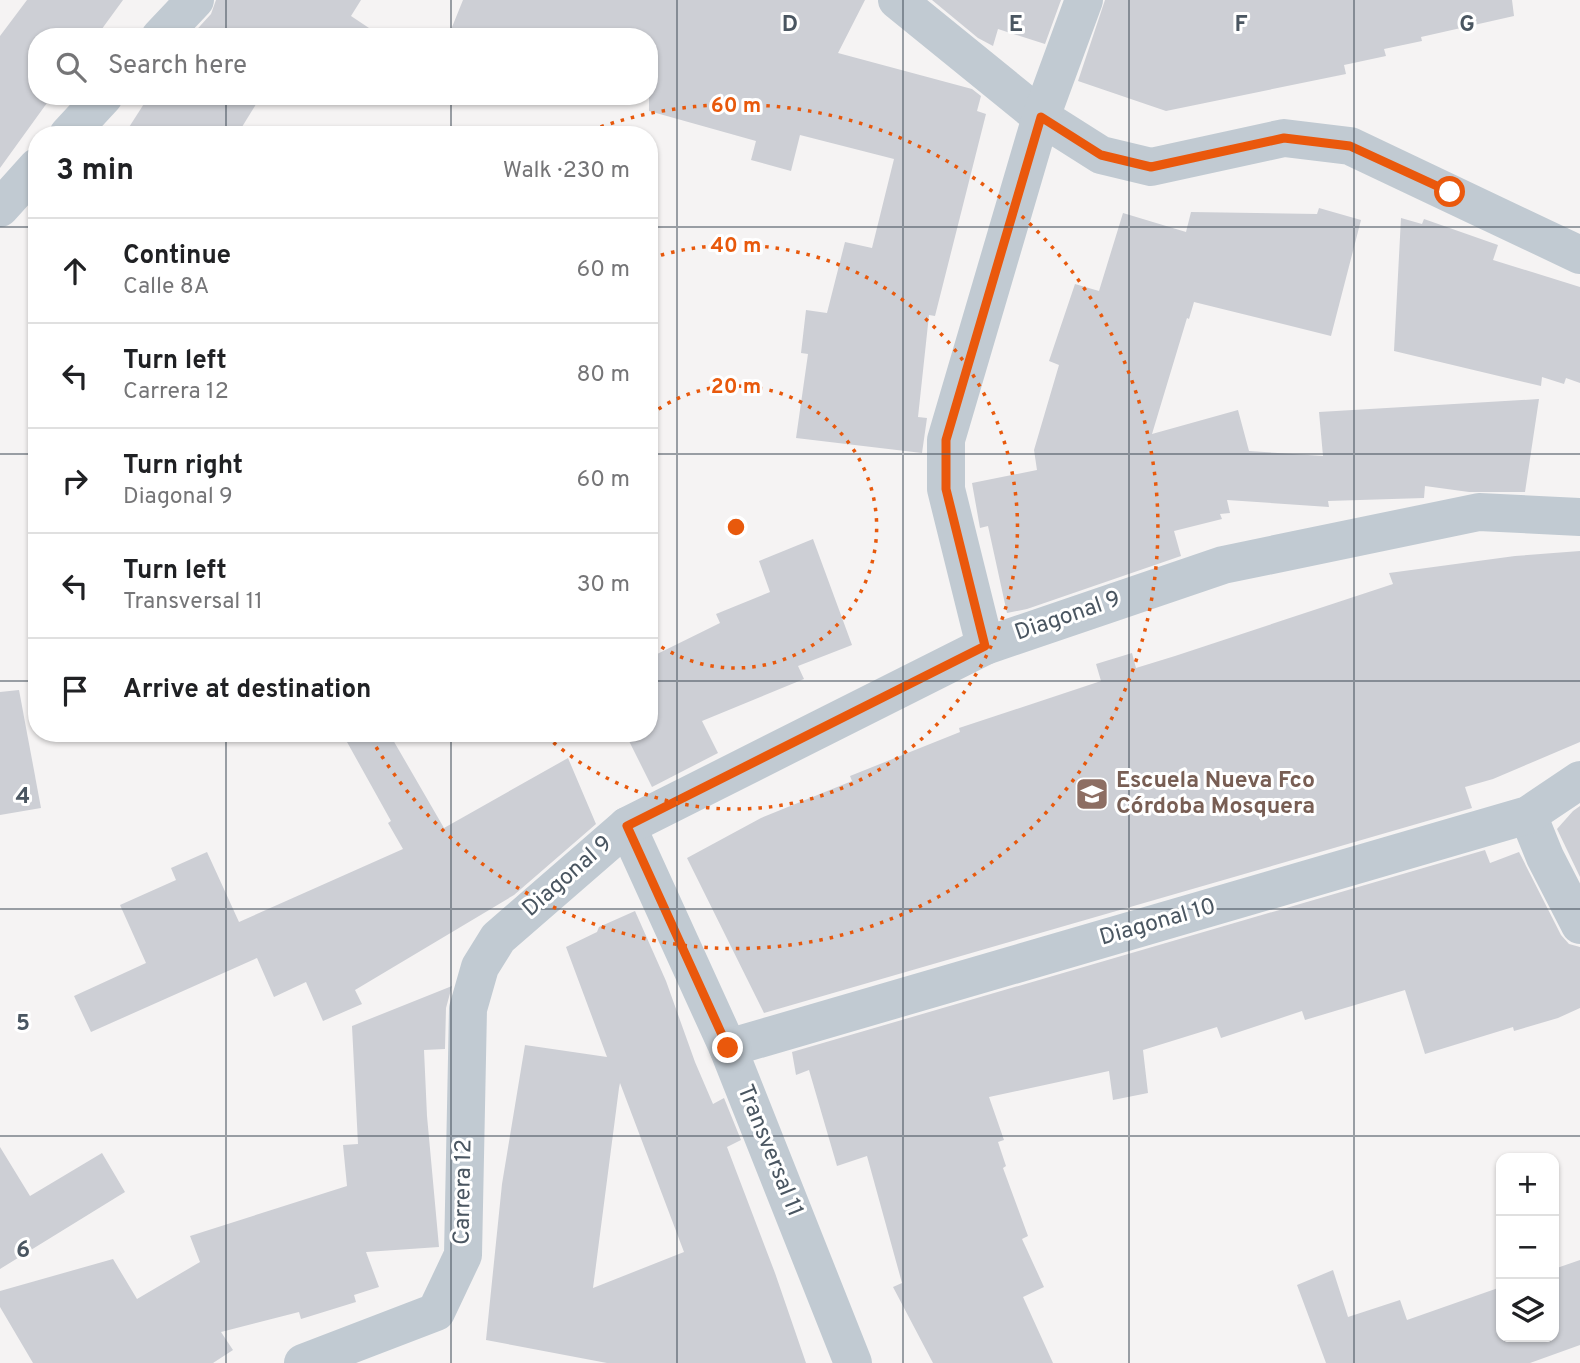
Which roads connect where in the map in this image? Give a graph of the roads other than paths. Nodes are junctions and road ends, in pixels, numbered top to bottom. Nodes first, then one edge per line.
1 (195, 0) edge
2 (897, 0) edge
3 (1084, 0) edge
4 (169, 28) edge
5 (96, 105) edge
6 (1041, 117) junction
7 (76, 126) edge
8 (28, 177) edge
9 (0, 208) edge
10 (1580, 255) edge
11 (1580, 517) edge
12 (985, 646) junction
13 (1580, 780) edge
14 (1528, 815) junction
15 (627, 826) junction
16 (1580, 925) edge
17 (480, 967) joint
18 (728, 1048) junction
19 (303, 1363) edge
20 (853, 1363) edge

1 - 4 street
2 - 6 street
3 - 6 street
5 - 7 street
6 - 10 street
6 - 12 street
8 - 9 street
11 - 12 street, Diagonal 9
12 - 15 street, Diagonal 9
13 - 14 street, Diagonal 10
14 - 16 street
14 - 18 street, Diagonal 10
15 - 17 street, Diagonal 9
15 - 18 street, Transversal 11
17 - 19 street, Carrera 12
18 - 20 street, Transversal 11

